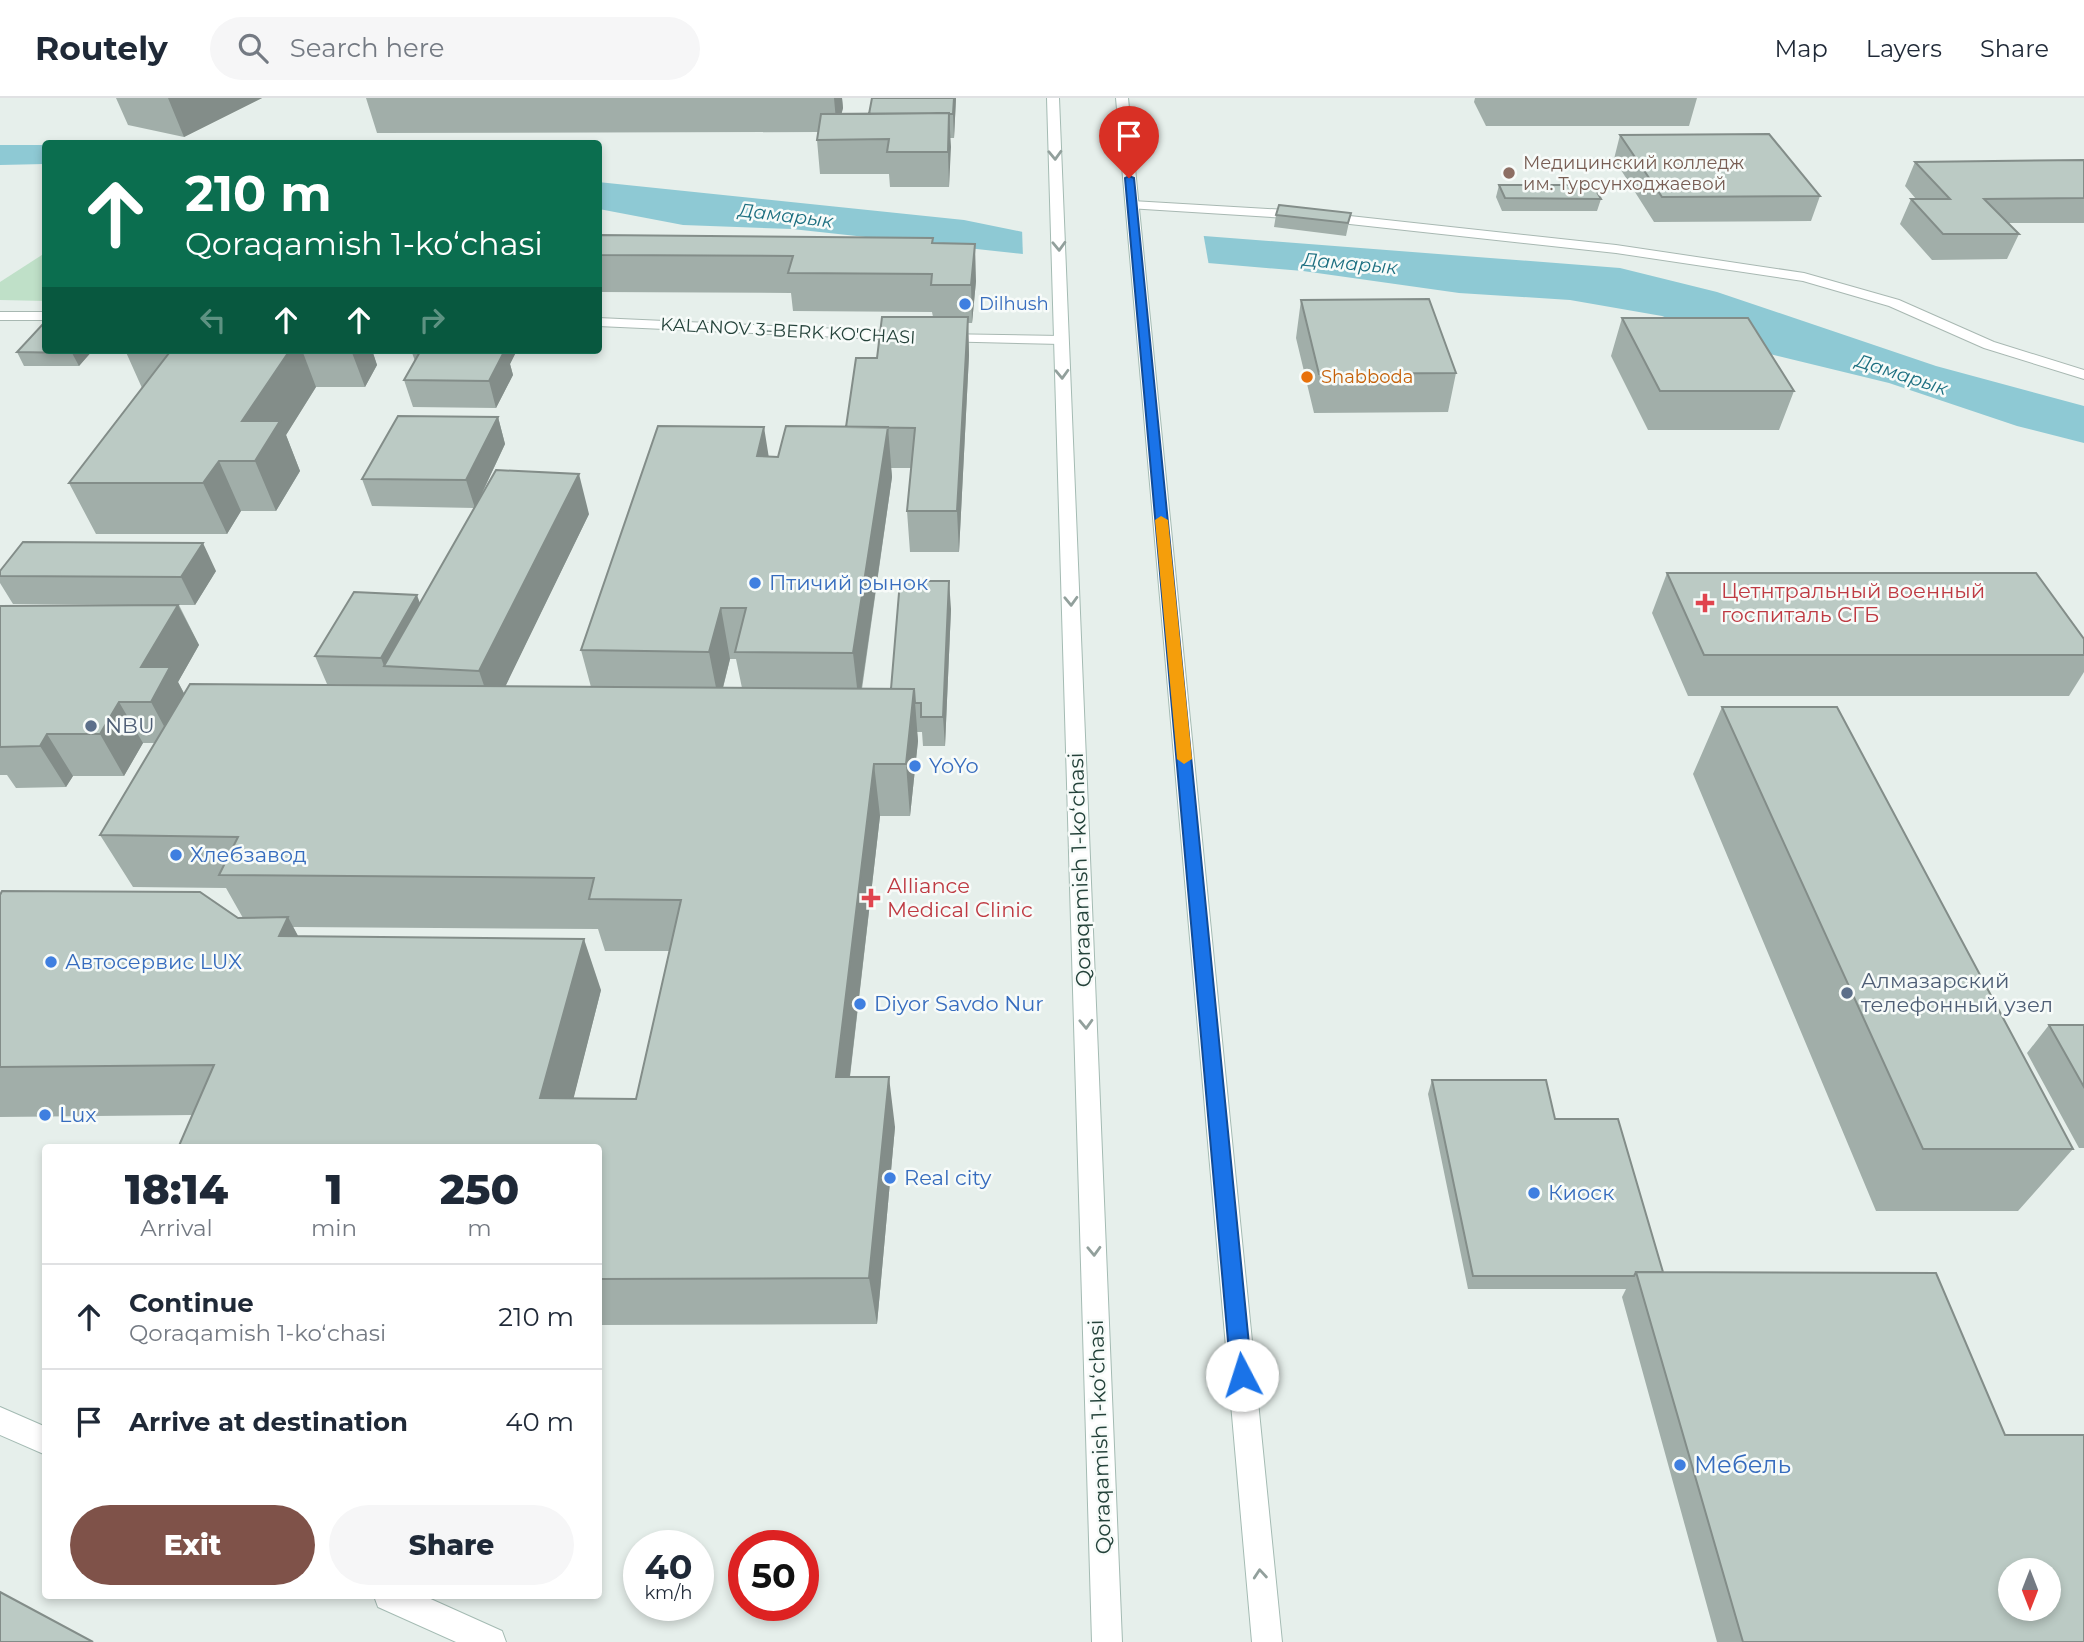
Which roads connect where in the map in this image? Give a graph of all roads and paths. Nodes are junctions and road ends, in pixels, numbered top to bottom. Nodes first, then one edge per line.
1 (1054, 98) edge
2 (1122, 98) edge
3 (1132, 208) junction
4 (0, 316) edge
5 (42, 316) edge
6 (602, 322) edge
7 (1061, 340) junction
8 (2084, 375) edge
9 (0, 1421) edge
10 (42, 1439) edge
11 (395, 1599) edge
12 (491, 1642) edge
13 (1107, 1642) edge
14 (1267, 1642) edge

1 -> 7 main road, Qoraqamish 1-koʻchasi
2 - 3 main road
3 - 8 main road
14 -> 3 main road
4 - 5 main road
6 - 7 main road, KALANOV 3-BERK KO'CHASI
7 -> 13 main road, Qoraqamish 1-koʻchasi
9 - 10 main road
11 - 12 main road

